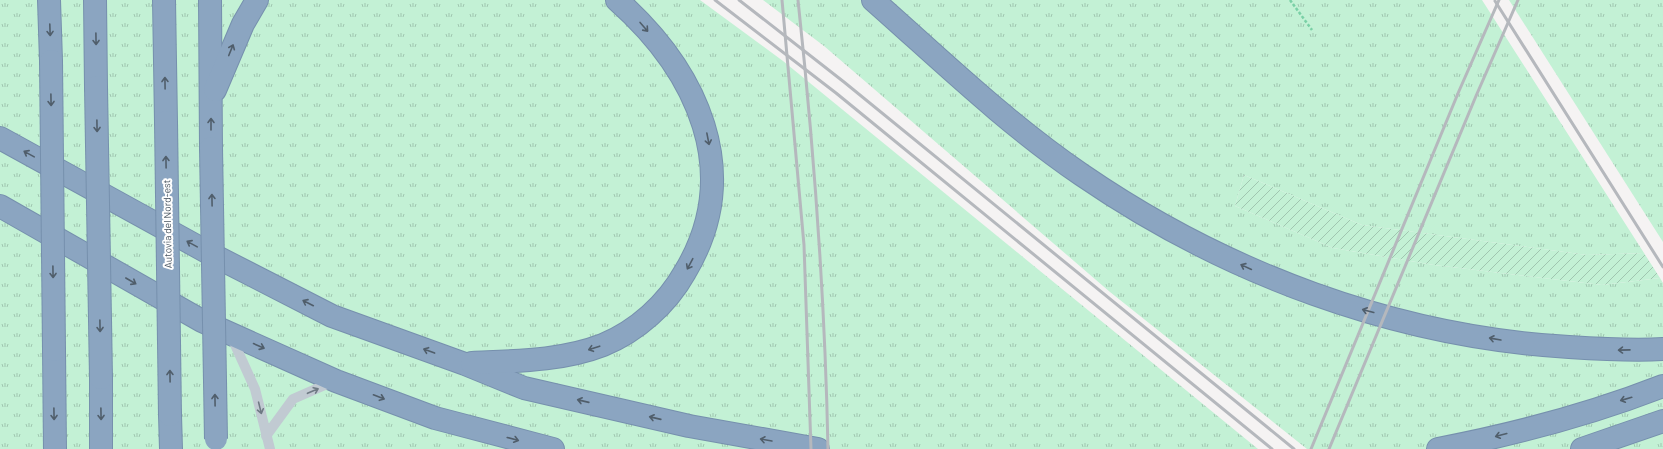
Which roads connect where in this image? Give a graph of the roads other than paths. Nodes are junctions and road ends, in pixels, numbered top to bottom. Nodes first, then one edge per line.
1 (49, 0) edge
2 (95, 0) edge
3 (164, 0) edge
4 (210, 0) edge
5 (257, 0) edge
6 (617, 0) edge
7 (873, 0) edge
8 (211, 99) junction
9 (0, 138) edge
10 (0, 206) edge
11 (230, 333) junction
12 (1663, 348) edge
13 (465, 364) junction
14 (336, 381) junction
15 (1663, 386) edge
16 (435, 418) junction
17 (1663, 421) edge
18 (266, 436) junction
19 (216, 444) edge
20 (55, 449) edge
21 (101, 449) edge
22 (171, 449) edge
23 (270, 449) edge
24 (497, 449) edge
25 (553, 449) edge
26 (818, 449) edge
27 (1438, 449) edge
28 (1582, 449) edge

1 -> 20 highway, bridge
2 -> 21 highway, bridge
22 -> 3 highway, Autovia del Nord-est, bridge
4 - 8 highway
8 -> 5 highway
6 -> 13 highway
12 -> 7 highway
19 -> 8 highway, bridge
13 -> 9 highway
10 -> 11 highway
11 -> 14 highway
11 -> 18 lane
26 -> 13 highway
14 -> 16 highway
18 -> 14 lane
15 -> 27 highway
16 - 24 highway
16 -> 25 highway
17 - 28 highway
18 - 23 lane

